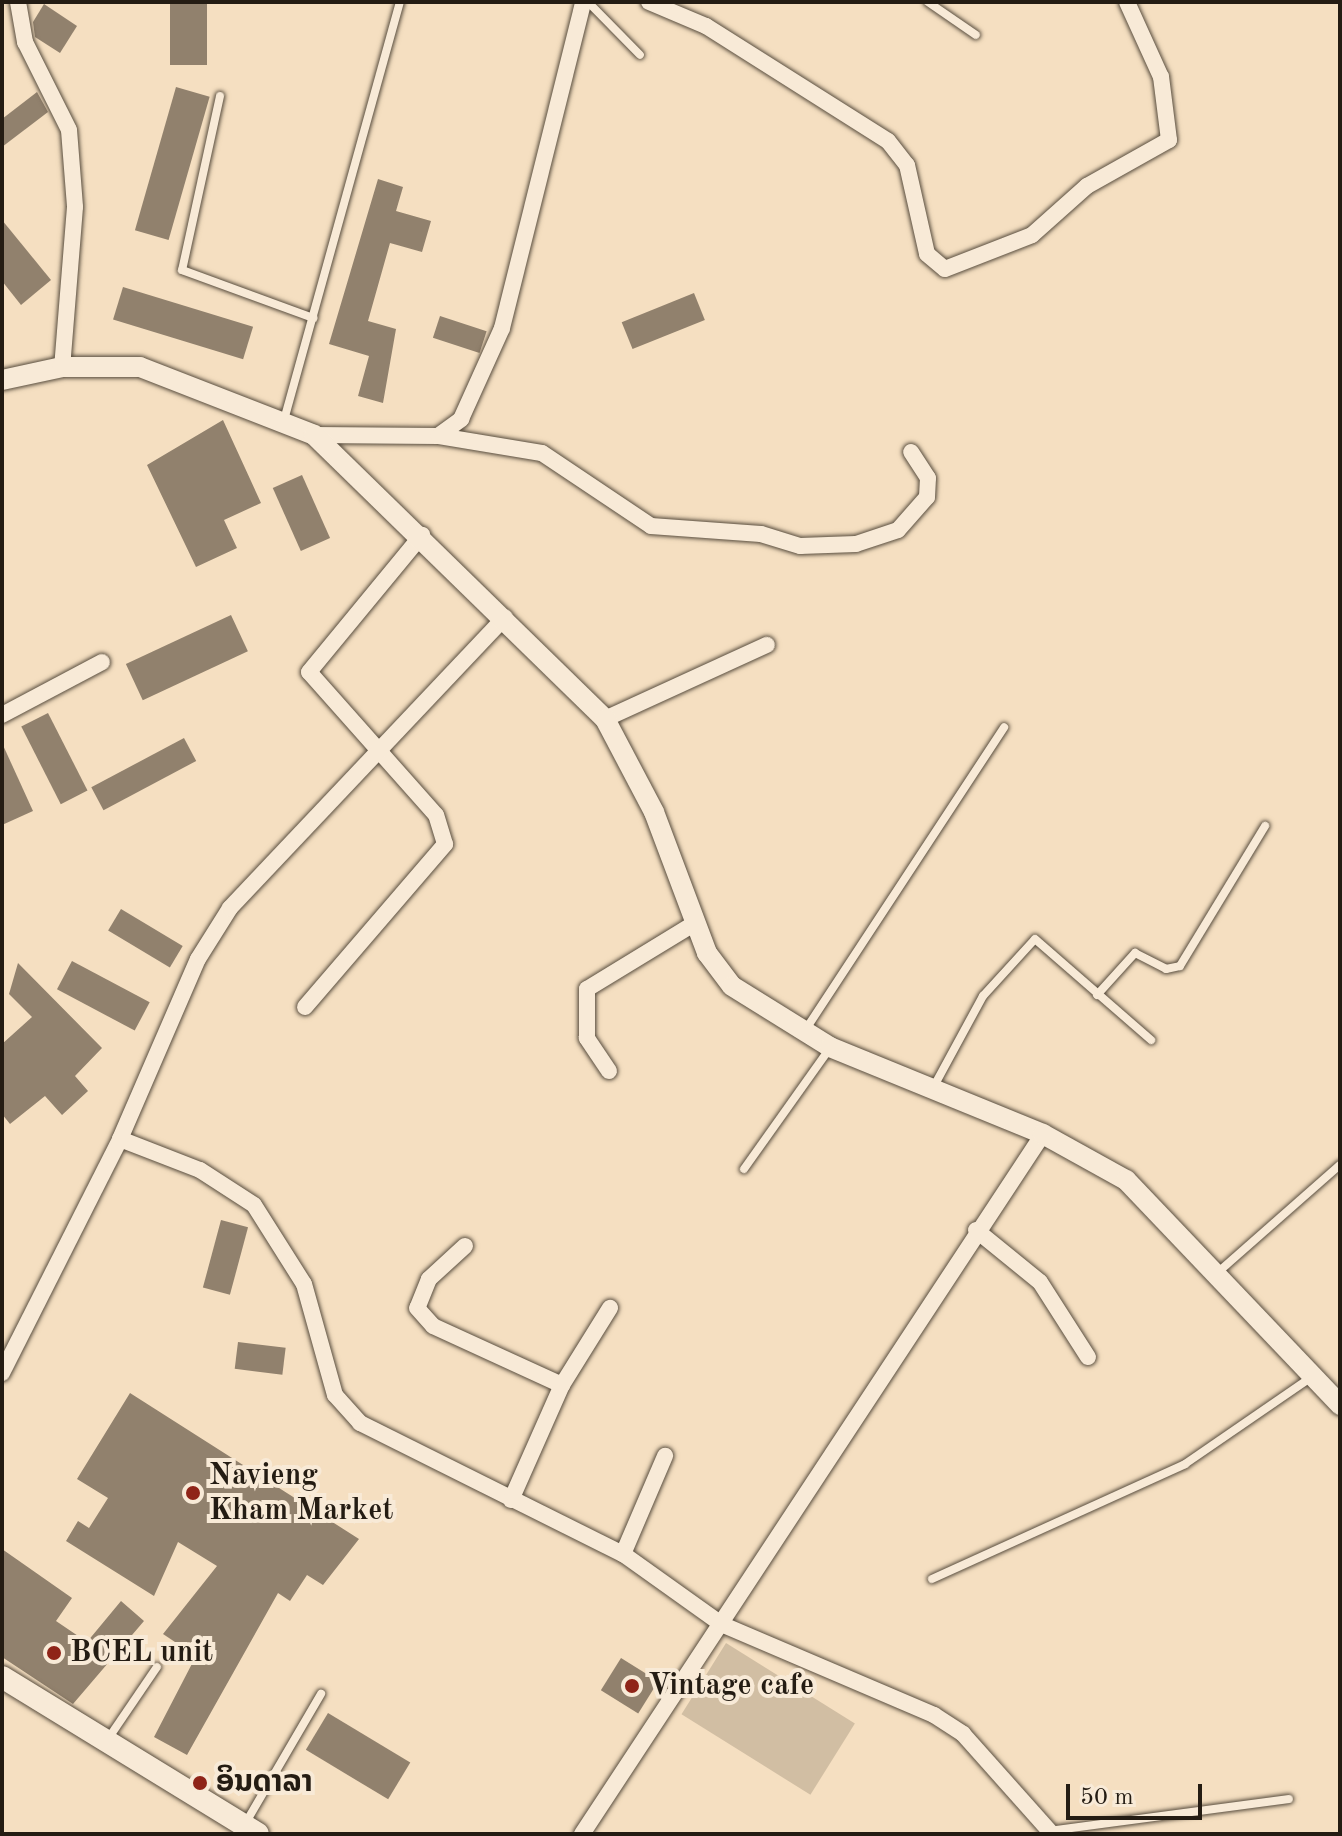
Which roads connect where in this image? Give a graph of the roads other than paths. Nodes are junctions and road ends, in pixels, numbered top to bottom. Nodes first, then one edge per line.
1 (18, 2) edge
2 (400, 2) edge
3 (586, 2) edge
4 (649, 2) edge
5 (928, 2) edge
6 (1127, 2) edge
7 (976, 35) dead end
8 (640, 55) dead end
9 (220, 96) dead end
10 (313, 318) junction
11 (62, 367) junction
12 (2, 380) edge
13 (284, 420) junction
14 (314, 435) junction
15 (438, 436) junction
16 (911, 452) dead end
17 (422, 535) junction
18 (505, 617) junction
19 (767, 645) dead end
20 (102, 662) dead end
21 (2, 715) edge
22 (605, 719) junction
23 (1004, 727) dead end
24 (376, 747) junction
25 (1265, 826) dead end
26 (695, 923) junction
27 (1097, 995) junction
28 (305, 1007) dead end
29 (803, 1033) junction
30 (1151, 1040) dead end
31 (830, 1047) junction
32 (609, 1071) dead end
33 (933, 1089) junction
34 (1043, 1134) junction
35 (120, 1139) junction
36 (1340, 1165) edge
37 (744, 1169) dead end
38 (976, 1230) junction
39 (465, 1246) dead end
40 (1217, 1273) junction
41 (610, 1308) dead end
42 (1088, 1357) dead end
43 (2, 1373) edge
44 (1310, 1378) junction
45 (562, 1385) junction
46 (1340, 1405) edge
47 (665, 1456) dead end
48 (511, 1500) junction
49 (623, 1554) junction
50 (932, 1579) dead end
51 (721, 1624) junction
52 (157, 1667) dead end
53 (2, 1677) edge
54 (321, 1694) dead end
55 (107, 1741) junction
56 (1289, 1799) dead end
57 (251, 1829) edge
58 (1048, 1833) edge
59 (582, 1834) edge

1 - 11 street
2 - 10 lane
3 - 8 lane
3 - 15 street
4 - 6 street
5 - 7 lane
9 - 10 lane
10 - 13 lane
11 - 12 street
11 - 13 street
13 - 14 street
14 - 15 street
14 - 17 street
15 - 16 street
17 - 18 street
17 - 24 street
18 - 22 street
18 - 24 street
19 - 22 street
20 - 21 street
22 - 26 street
23 - 29 lane
24 - 28 street
24 - 35 street
25 - 27 lane
26 - 29 street
26 - 32 street
27 - 30 lane
27 - 33 lane
29 - 31 street
31 - 33 street
31 - 37 lane
33 - 34 street
34 - 38 street
34 - 40 street
35 - 43 street
35 - 48 street
36 - 40 lane
38 - 42 street
38 - 51 street
39 - 45 street
40 - 44 street
41 - 45 street
44 - 46 street
44 - 50 lane
45 - 48 street
47 - 49 street
48 - 49 street
49 - 51 street
51 - 58 street
51 - 59 street
52 - 55 lane
53 - 55 main road
54 - 57 lane
55 - 57 main road
56 - 58 lane

